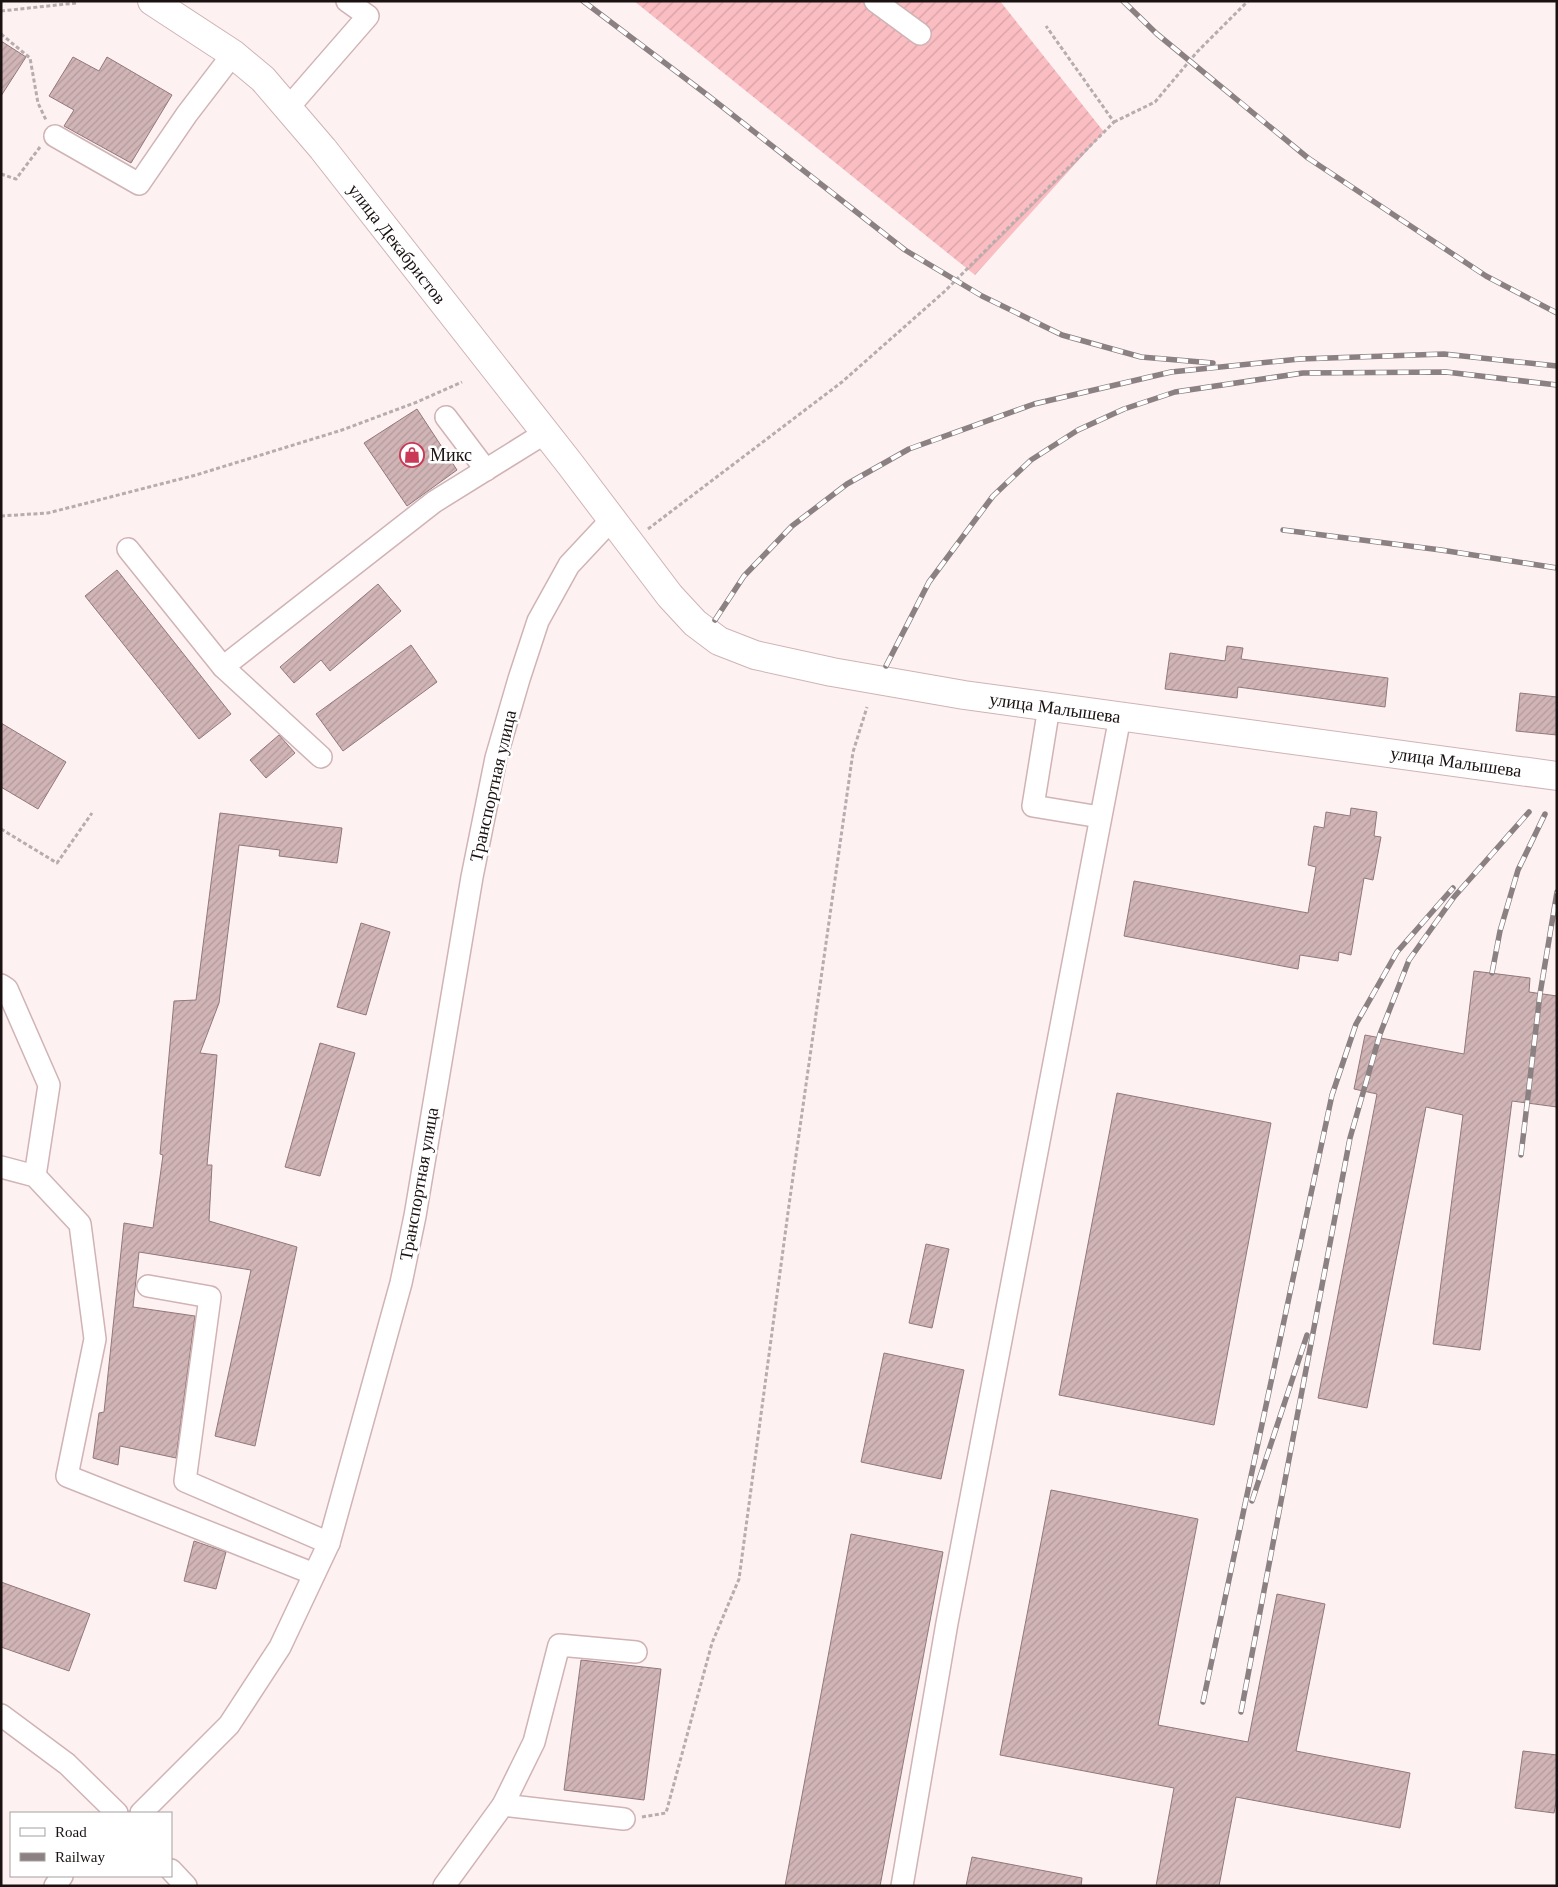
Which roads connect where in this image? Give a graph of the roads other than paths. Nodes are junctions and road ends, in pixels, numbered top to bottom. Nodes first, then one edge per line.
1 (152, 1) edge
2 (347, 1) edge
3 (875, 1) edge
4 (920, 34) dead end
5 (234, 54) junction
6 (288, 108) junction
7 (54, 136) road end
8 (446, 417) dead end
9 (545, 433) junction
10 (486, 470) junction
11 (612, 519) junction
12 (128, 549) dead end
13 (223, 667) junction
14 (1048, 707) junction
15 (1120, 717) junction
16 (321, 757) dead end
17 (1557, 776) edge
18 (1100, 817) junction
19 (1, 985) edge
20 (1, 1166) edge
21 (34, 1176) junction
22 (148, 1286) dead end
23 (329, 1543) junction
24 (314, 1574) junction
25 (636, 1652) dead end
26 (1, 1715) edge
27 (502, 1805) junction
28 (110, 1811) edge
29 (142, 1812) edge
30 (624, 1819) road end
31 (172, 1871) edge
32 (186, 1886) edge
33 (444, 1886) edge
34 (902, 1886) edge

1 - 5 main road, улица Декабристов
2 - 6 street
3 - 4 street
5 - 6 main road, улица Декабристов
5 - 7 street
6 - 9 main road, улица Декабристов
8 - 10 street
9 - 10 street
9 - 11 main road, улица Декабристов
10 - 13 street
11 - 14 main road, улица Малышева
11 - 23 street, Транспортная улица
12 - 13 street
13 - 16 street
14 - 15 main road, улица Малышева
14 - 18 street
15 - 17 main road, улица Малышева
15 - 18 street
18 - 34 street
19 - 21 street
20 - 21 street
21 - 24 street
22 - 23 street
23 - 24 street, Транспортная улица
24 - 29 street, Транспортная улица
25 - 27 street
26 - 28 street
27 - 30 street
27 - 33 street
31 - 32 street

